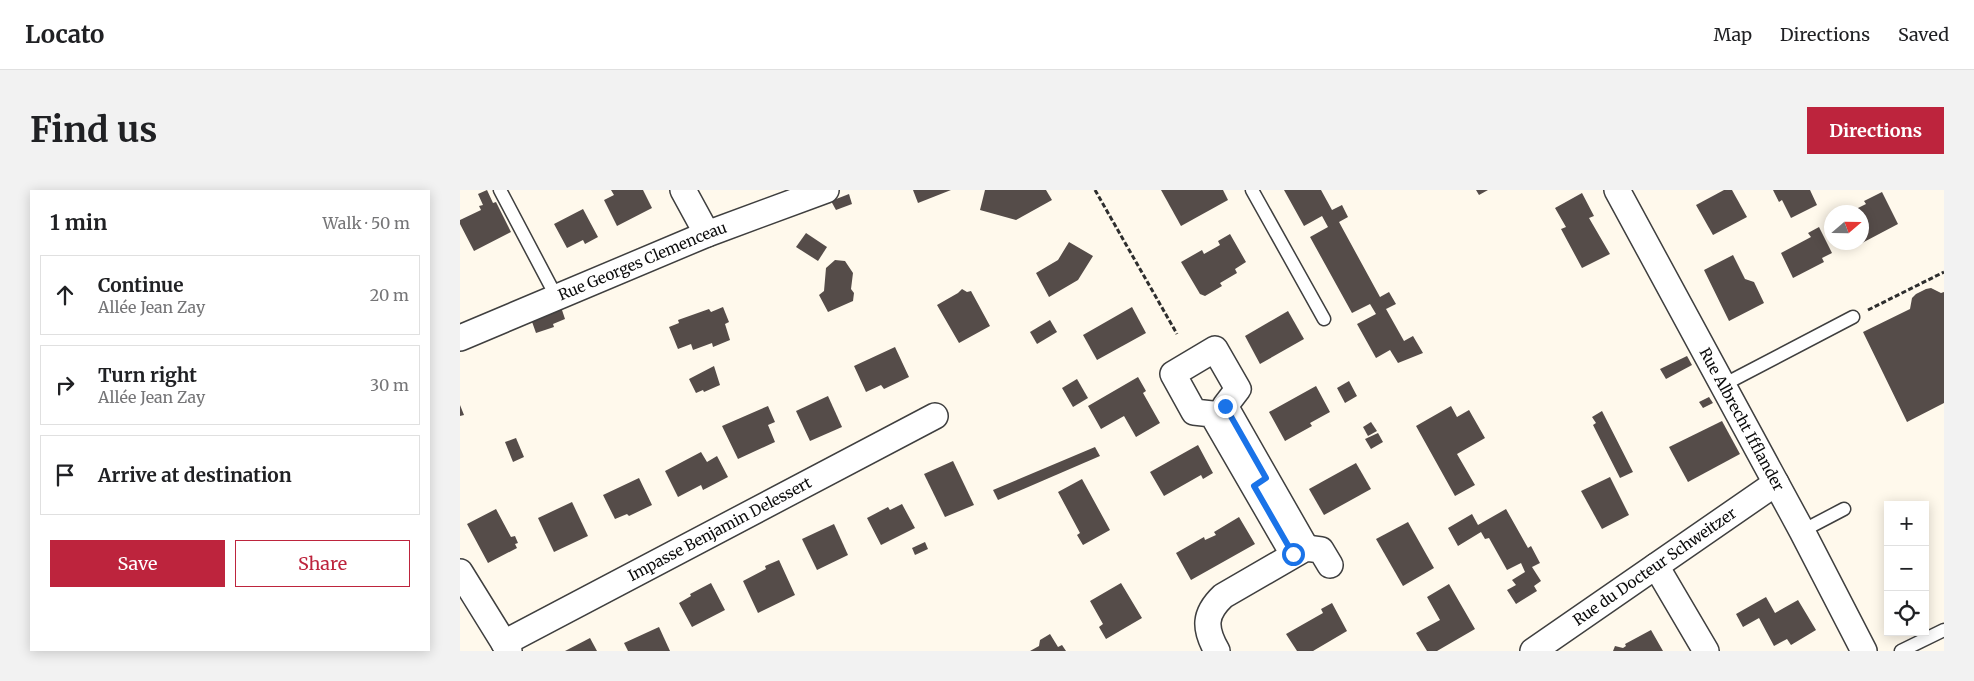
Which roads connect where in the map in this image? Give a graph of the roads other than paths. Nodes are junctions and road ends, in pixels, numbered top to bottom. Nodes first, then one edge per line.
1 (500, 190) edge
2 (683, 190) edge
3 (826, 190) edge
4 (1252, 190) edge
5 (1617, 190) edge
6 (707, 234) junction
7 (558, 298) junction
8 (1853, 317) road end
9 (1324, 319) dead end
10 (460, 338) edge
11 (1723, 385) junction
12 (1219, 410) dead end
13 (935, 416) dead end
14 (1776, 483) junction
15 (1844, 509) dead end
16 (1802, 531) junction
17 (1300, 551) junction
18 (1330, 565) dead end
19 (1656, 566) junction
20 (460, 572) edge
21 (1944, 630) edge
22 (506, 647) edge
23 (1217, 651) edge
24 (1533, 651) edge
25 (1706, 651) edge
26 (1864, 651) edge
27 (1901, 651) edge

1 - 7 lane
2 - 6 street
3 - 6 street, Rue Georges Clemenceau
4 - 9 lane
5 - 11 street, Rue Albrecht Ifflander
6 - 7 street, Rue Georges Clemenceau
7 - 10 street, Rue Georges Clemenceau
8 - 11 lane
11 - 14 street, Rue Albrecht Ifflander
12 - 17 street
13 - 22 street, Impasse Benjamin Delessert
14 - 16 street, Rue Albrecht Ifflander
14 - 19 street, Rue du Docteur Schweitzer
15 - 16 lane
16 - 26 street, Rue Albrecht Ifflander
17 - 18 street
17 - 23 street
19 - 24 street, Rue du Docteur Schweitzer
19 - 25 street
20 - 22 street
21 - 27 lane

